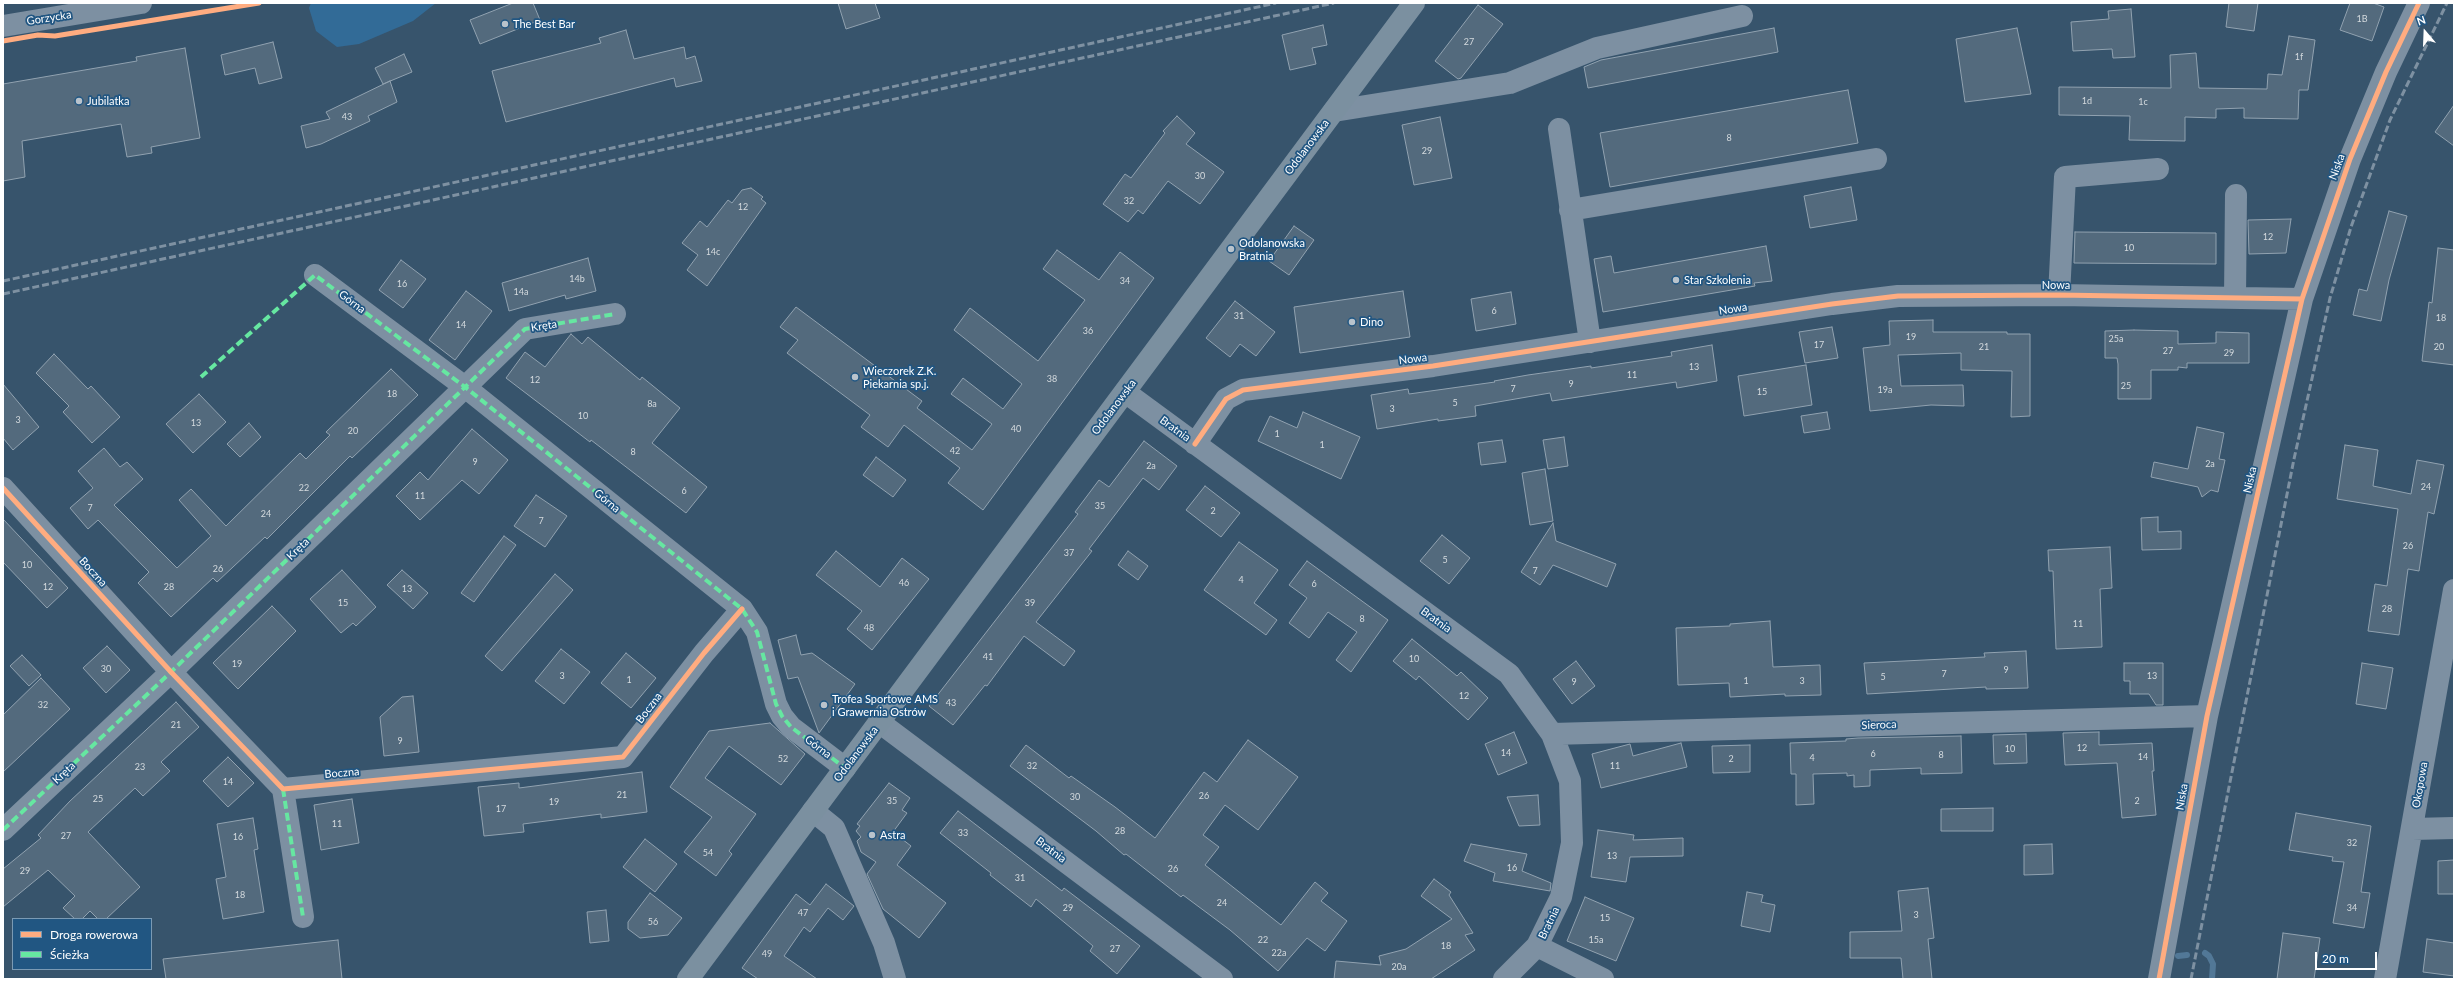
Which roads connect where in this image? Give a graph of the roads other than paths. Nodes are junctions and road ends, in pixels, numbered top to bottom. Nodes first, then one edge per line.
1 (141, 3) edge
2 (1414, 3) edge
3 (2419, 3) edge
4 (1742, 16) dead end
5 (3, 26) edge
6 (1334, 111) junction
7 (1559, 129) dead end
8 (1876, 159) dead end
9 (2158, 169) dead end
10 (2236, 194) dead end
11 (1570, 210) junction
12 (315, 275) dead end
13 (2059, 295) junction
14 (2235, 298) junction
15 (2302, 299) junction
16 (615, 314) dead end
17 (1590, 342) junction
18 (465, 387) junction
19 (1125, 392) junction
20 (1195, 444) junction
21 (3, 488) edge
22 (2454, 590) edge
23 (742, 609) junction
24 (171, 672) junction
25 (2207, 716) junction
26 (879, 722) junction
27 (1552, 734) junction
28 (845, 768) junction
29 (283, 788) junction
30 (813, 811) junction
31 (2454, 828) edge
32 (2412, 829) junction
33 (3, 830) edge
34 (303, 917) dead end
35 (1537, 946) junction
36 (688, 979) edge
37 (895, 979) edge
38 (1222, 979) edge
39 (1504, 979) edge
40 (1603, 979) edge
41 (2159, 979) edge
42 (2385, 979) edge

1 - 5 street, Gorzycka
2 - 6 main road, Odolanowska
3 - 15 street, Niska
4 - 6 street
6 - 19 main road, Odolanowska
7 - 11 street
8 - 11 street
9 - 13 street
10 - 14 street
11 - 17 street
12 - 18 street, Górna
13 - 14 street, Nowa
13 - 17 street, Nowa
14 - 15 street, Nowa
15 - 25 street, Niska
16 - 18 street, Kręta
17 - 20 street, Nowa
18 - 23 street, Górna
18 - 24 street, Kręta
19 - 20 street, Bratnia
19 - 26 main road, Odolanowska
20 - 27 street, Bratnia
21 - 24 street, Boczna
22 - 32 street, Okopowa
23 - 28 street, Górna
23 - 29 street, Boczna
24 - 29 street, Boczna
24 - 33 street, Kręta
25 - 27 street, Sieroca
25 - 41 street, Niska
26 - 28 main road, Odolanowska
26 - 38 street, Bratnia
27 - 35 street, Bratnia
28 - 30 main road, Odolanowska
29 - 34 street
30 - 36 main road, Odolanowska
30 - 37 street
31 - 32 street
32 - 42 street, Okopowa
35 - 39 street, Bratnia
35 - 40 street, Bratnia

